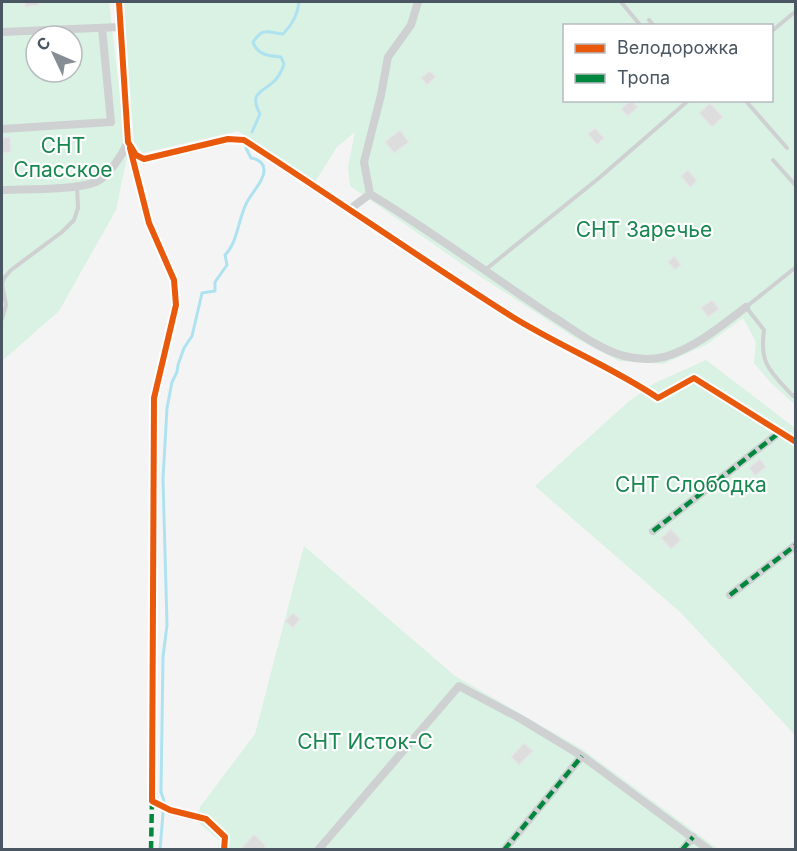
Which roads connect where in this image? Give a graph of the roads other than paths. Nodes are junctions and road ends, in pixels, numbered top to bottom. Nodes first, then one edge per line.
1 (119, 2) edge
2 (418, 2) edge
3 (621, 2) edge
4 (795, 11) edge
5 (649, 20) dead end
6 (639, 24) edge
7 (652, 24) edge
8 (120, 27) junction
9 (102, 28) junction
10 (773, 29) edge
11 (2, 32) edge
12 (687, 102) edge
13 (747, 102) edge
14 (2, 129) edge
15 (129, 145) junction
16 (787, 148) dead end
17 (773, 160) dead end
18 (77, 186) junction
19 (795, 186) edge
20 (2, 190) edge
21 (370, 194) junction
22 (350, 209) junction
23 (795, 267) edge
24 (485, 270) junction
25 (746, 307) junction
26 (2, 319) edge
27 (795, 396) edge
28 (780, 432) junction
29 (795, 442) edge
30 (653, 531) dead end
31 (795, 545) edge
32 (730, 595) dead end
33 (582, 756) junction
34 (693, 837) junction
35 (224, 849) edge
36 (318, 849) edge
37 (504, 849) edge
38 (682, 849) edge
39 (709, 849) edge

1 - 8 street
2 - 21 street
3 - 6 lane
4 - 10 lane
5 - 7 lane
8 - 9 street
8 - 15 street
9 - 11 street
9 - 14 street
12 - 24 lane
13 - 16 lane
15 - 18 street
15 - 22 street
15 - 35 street
17 - 19 lane
18 - 20 street
18 - 26 lane
21 - 22 street
21 - 24 street
22 - 28 street
23 - 25 lane
24 - 25 street
25 - 27 lane
28 - 29 street
28 - 30 street
31 - 32 street
33 - 34 street
33 - 36 street
33 - 37 street
34 - 38 street
34 - 39 street

